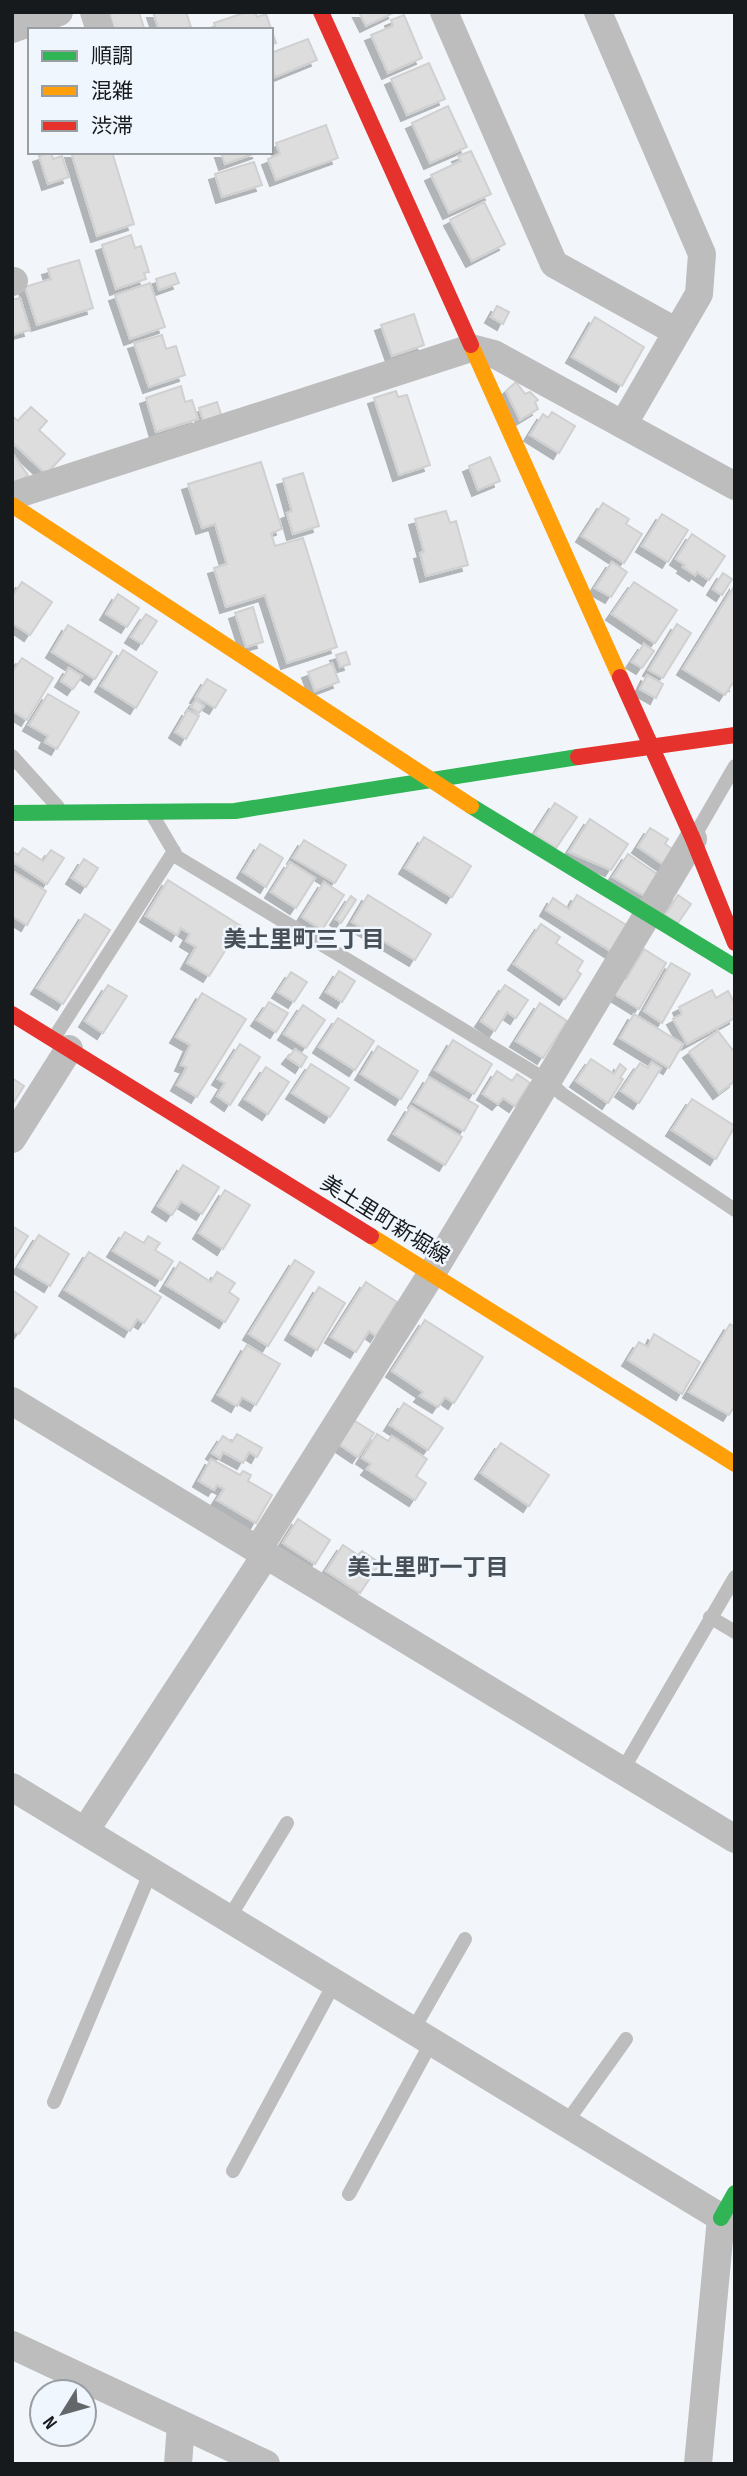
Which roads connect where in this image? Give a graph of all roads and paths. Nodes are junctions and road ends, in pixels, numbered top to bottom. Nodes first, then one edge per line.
1 (59, 12) edge
2 (321, 12) edge
3 (444, 12) edge
4 (598, 12) edge
5 (12, 29) edge
6 (677, 332) junction
7 (471, 348) junction
8 (623, 425) junction
9 (735, 486) edge
10 (12, 496) edge
11 (12, 505) edge
12 (735, 736) edge
13 (651, 746) junction
14 (12, 756) edge
15 (735, 766) edge
16 (431, 781) junction
17 (62, 812) junction
18 (151, 812) junction
19 (12, 813) edge
20 (693, 839) junction
21 (174, 851) junction
22 (649, 914) junction
23 (735, 943) edge
24 (735, 967) edge
25 (12, 1014) edge
26 (61, 1045) junction
27 (548, 1081) junction
28 (12, 1139) edge
29 (735, 1210) edge
30 (432, 1273) junction
31 (12, 1401) edge
32 (735, 1464) edge
33 (261, 1553) junction
34 (735, 1577) edge
35 (710, 1617) junction
36 (735, 1632) edge
37 (622, 1772) junction
38 (12, 1787) edge
39 (287, 1823) dead end
40 (85, 1831) junction
41 (735, 1839) edge
42 (151, 1871) junction
43 (229, 1919) junction
44 (465, 1939) dead end
45 (335, 1982) junction
46 (422, 2036) junction
47 (626, 2039) dead end
48 (54, 2102) dead end
49 (566, 2123) junction
50 (233, 2171) dead end
51 (735, 2193) edge
52 (349, 2194) dead end
53 (728, 2222) edge
54 (12, 2345) edge
55 (181, 2424) junction
56 (178, 2464) edge
57 (266, 2464) edge
58 (698, 2464) edge

1 - 5 street
2 - 7 street
3 - 6 street
4 - 6 street
6 - 8 street
7 - 8 street
7 - 10 street
7 - 13 street
8 - 9 street
11 - 16 street
12 - 13 street
13 - 16 street
13 - 20 street
14 - 17 lane
15 - 20 lane
16 - 18 street
16 - 22 street
17 - 18 street
17 - 19 street
18 - 21 lane
20 - 22 street
20 - 23 street
21 - 26 lane
21 - 27 lane
22 - 24 street
22 - 27 street
25 - 26 street, 美土里町新堀線
26 - 28 street
26 - 30 street, 美土里町新堀線
27 - 29 lane
27 - 30 street
30 - 32 street, 美土里町新堀線
30 - 33 street
31 - 33 street
33 - 37 street
33 - 40 street
34 - 35 lane
35 - 36 lane
35 - 37 lane
37 - 41 street
38 - 40 street
39 - 43 lane
40 - 42 street
42 - 43 street
42 - 48 lane
43 - 45 street
44 - 46 lane
45 - 46 street
45 - 50 lane
46 - 49 street
46 - 52 lane
47 - 49 lane
49 - 53 street
51 - 53 street
53 - 58 street
54 - 55 street
55 - 56 street
55 - 57 street

